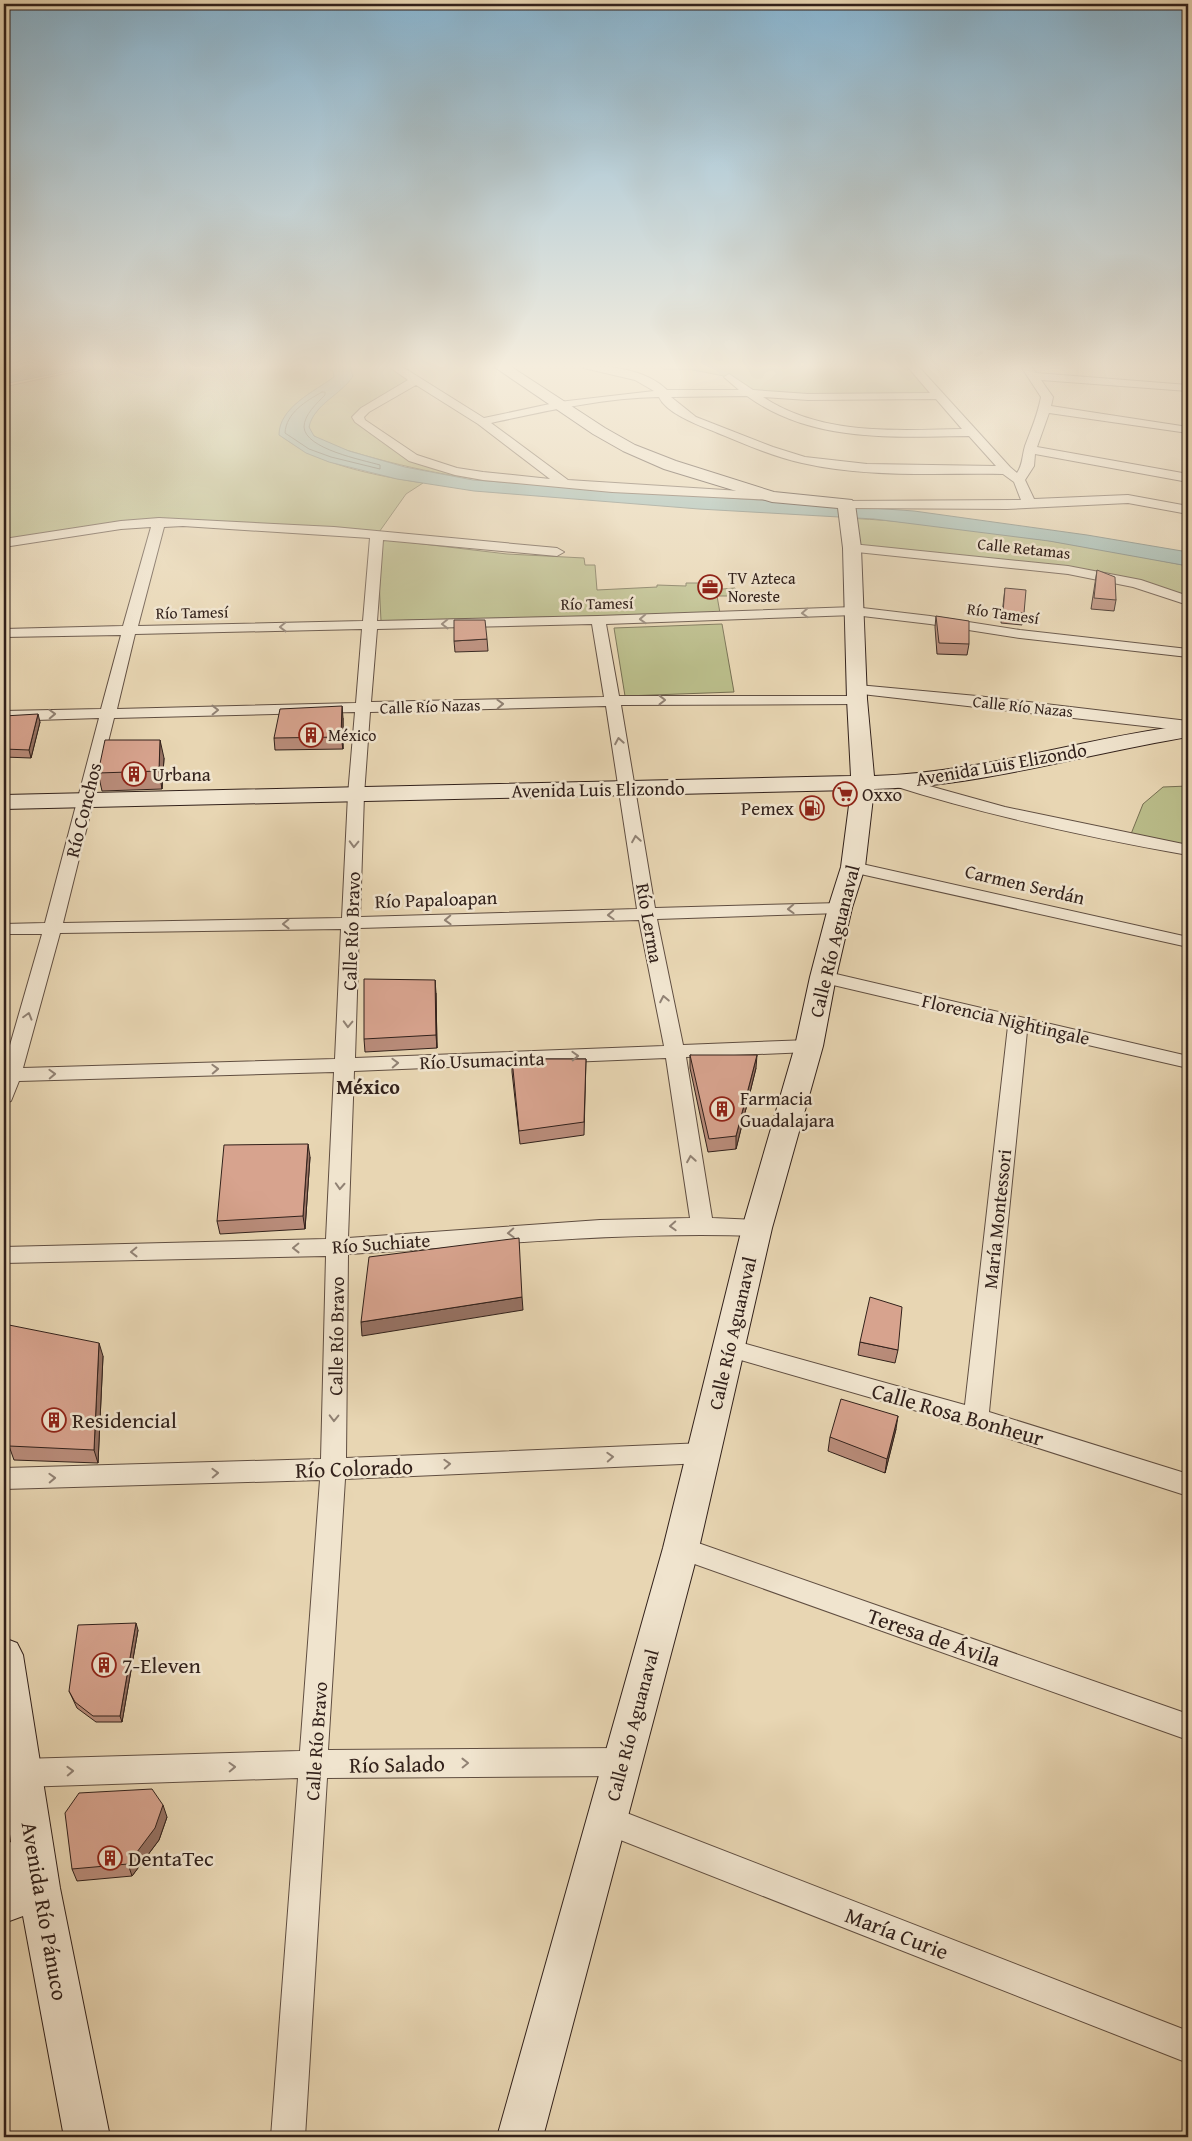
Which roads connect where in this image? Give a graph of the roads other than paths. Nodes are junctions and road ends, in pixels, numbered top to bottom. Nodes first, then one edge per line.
1 (440, 466) edge
2 (541, 466) edge
3 (675, 466) edge
4 (851, 466) edge
5 (1002, 466) edge
6 (1028, 466) edge
7 (1117, 466) edge
8 (1006, 470) junction
9 (1153, 473) junction
10 (1188, 478) edge
11 (1019, 480) junction
12 (565, 484) junction
13 (772, 497) junction
14 (1128, 499) junction
15 (1030, 502) junction
16 (846, 509) junction
17 (1188, 510) edge
18 (160, 522) junction
19 (377, 535) junction
20 (4, 543) edge
21 (852, 548) junction
22 (557, 552) dead end
23 (1188, 601) edge
24 (854, 611) junction
25 (598, 620) junction
26 (369, 625) junction
27 (128, 631) junction
28 (4, 633) edge
29 (1188, 653) edge
30 (857, 695) junction
31 (612, 701) junction
32 (362, 708) junction
33 (107, 712) junction
34 (4, 716) edge
35 (1188, 726) edge
36 (1188, 731) edge
37 (897, 782) junction
38 (863, 784) junction
39 (628, 788) junction
40 (356, 795) junction
41 (87, 800) junction
42 (4, 802) edge
43 (1188, 850) edge
44 (853, 867) junction
45 (840, 908) junction
46 (647, 913) junction
47 (352, 923) junction
48 (52, 928) junction
49 (4, 929) edge
50 (1188, 942) edge
51 (823, 977) junction
52 (1018, 1021) junction
53 (809, 1046) junction
54 (675, 1052) junction
55 (1188, 1062) edge
56 (346, 1065) junction
57 (7, 1075) edge
58 (4, 1096) edge
59 (702, 1225) junction
60 (757, 1228) junction
61 (337, 1247) junction
62 (4, 1255) edge
63 (728, 1348) junction
64 (976, 1418) junction
65 (704, 1452) junction
66 (333, 1469) junction
67 (4, 1479) edge
68 (1188, 1485) edge
69 (681, 1548) junction
70 (4, 1655) edge
71 (1188, 1727) edge
72 (622, 1762) junction
73 (314, 1764) junction
74 (21, 1773) junction
75 (606, 1820) junction
76 (20, 1877) edge
77 (1188, 2047) edge
78 (86, 2137) edge
79 (288, 2137) edge
80 (520, 2137) edge

1 - 12 street
2 - 12 street
3 - 13 street
4 - 8 street
5 - 8 street
6 - 11 street
7 - 9 street
8 - 11 street
9 - 10 street
9 - 14 street
11 - 15 street
12 - 13 street
13 - 16 street
14 - 15 street
14 - 17 street
15 - 16 street
16 - 21 street, Calle Río Aguanaval
18 - 19 street
18 - 20 street
18 - 27 street, Río Conchos
19 - 22 street
19 - 26 street, Calle Río Bravo
21 - 23 street, Calle Retamas
21 - 24 street, Calle Río Aguanaval
24 -> 25 street, Río Tamesí
24 - 29 street, Río Tamesí
24 - 30 street, Calle Río Aguanaval
25 -> 26 street, Río Tamesí
25 - 31 street, Río Lerma
26 -> 27 street, Río Tamesí
26 - 32 street, Calle Río Bravo
27 - 28 street, Río Tamesí
27 - 33 street, Río Conchos
31 -> 30 street, Calle Río Nazas
30 - 35 street, Calle Río Nazas
30 - 38 street, Calle Río Aguanaval
32 -> 31 street, Calle Río Nazas
39 -> 31 street, Río Lerma
33 -> 32 street, Calle Río Nazas
32 - 40 street, Calle Río Bravo
34 -> 33 street, Calle Río Nazas
33 - 41 street, Río Conchos
36 - 37 street, Avenida Luis Elizondo
37 - 38 street, Avenida Luis Elizondo
37 - 43 street
38 - 39 street, Avenida Luis Elizondo
38 - 44 street, Calle Río Aguanaval
39 - 40 street, Avenida Luis Elizondo
46 -> 39 street, Río Lerma
40 - 41 street, Avenida Luis Elizondo
40 -> 47 street, Calle Río Bravo
41 - 42 street, Avenida Luis Elizondo
41 - 48 street, Río Conchos
44 - 45 street, Calle Río Aguanaval
44 - 50 street, Carmen Serdán
45 -> 46 street, Río Papaloapan
45 - 51 street, Calle Río Aguanaval
46 -> 47 street, Río Papaloapan
54 -> 46 street, Río Lerma
47 -> 48 street, Río Papaloapan
47 -> 56 street, Calle Río Bravo
48 - 49 street, Río Papaloapan
57 -> 48 street, Río Conchos
51 - 52 street, Florencia Nightingale
51 - 53 street, Calle Río Aguanaval
52 - 55 street, Florencia Nightingale
52 - 64 street, María Montessori
53 - 54 street, Río Usumacinta
53 - 60 street, Calle Río Aguanaval
56 -> 54 street, Río Usumacinta
59 -> 54 street, Río Lerma
57 -> 56 street, Río Usumacinta
56 -> 61 street, Calle Río Bravo
57 - 58 street, Río Conchos
59 - 60 street, Río Suchiate
59 -> 61 street, Río Suchiate
60 - 63 street, Calle Río Aguanaval
61 -> 62 street, Río Suchiate
61 -> 66 street, Calle Río Bravo
63 - 64 street, Calle Rosa Bonheur
63 - 65 street, Calle Río Aguanaval
64 - 68 street, Calle Rosa Bonheur
66 -> 65 street, Río Colorado
65 - 69 street, Calle Río Aguanaval
67 -> 66 street, Río Colorado
66 - 73 street, Calle Río Bravo
69 - 71 street, Teresa de Ávila
69 - 72 street, Calle Río Aguanaval
70 - 74 street, Avenida Río Pánuco
73 -> 72 street, Río Salado
72 - 75 street, Calle Río Aguanaval
74 -> 73 street, Río Salado
73 - 79 street, Calle Río Bravo
74 - 76 street, Avenida Río Pánuco
75 - 77 street, María Curie
75 - 80 street, Calle Río Aguanaval
76 - 78 street, Avenida Río Pánuco

